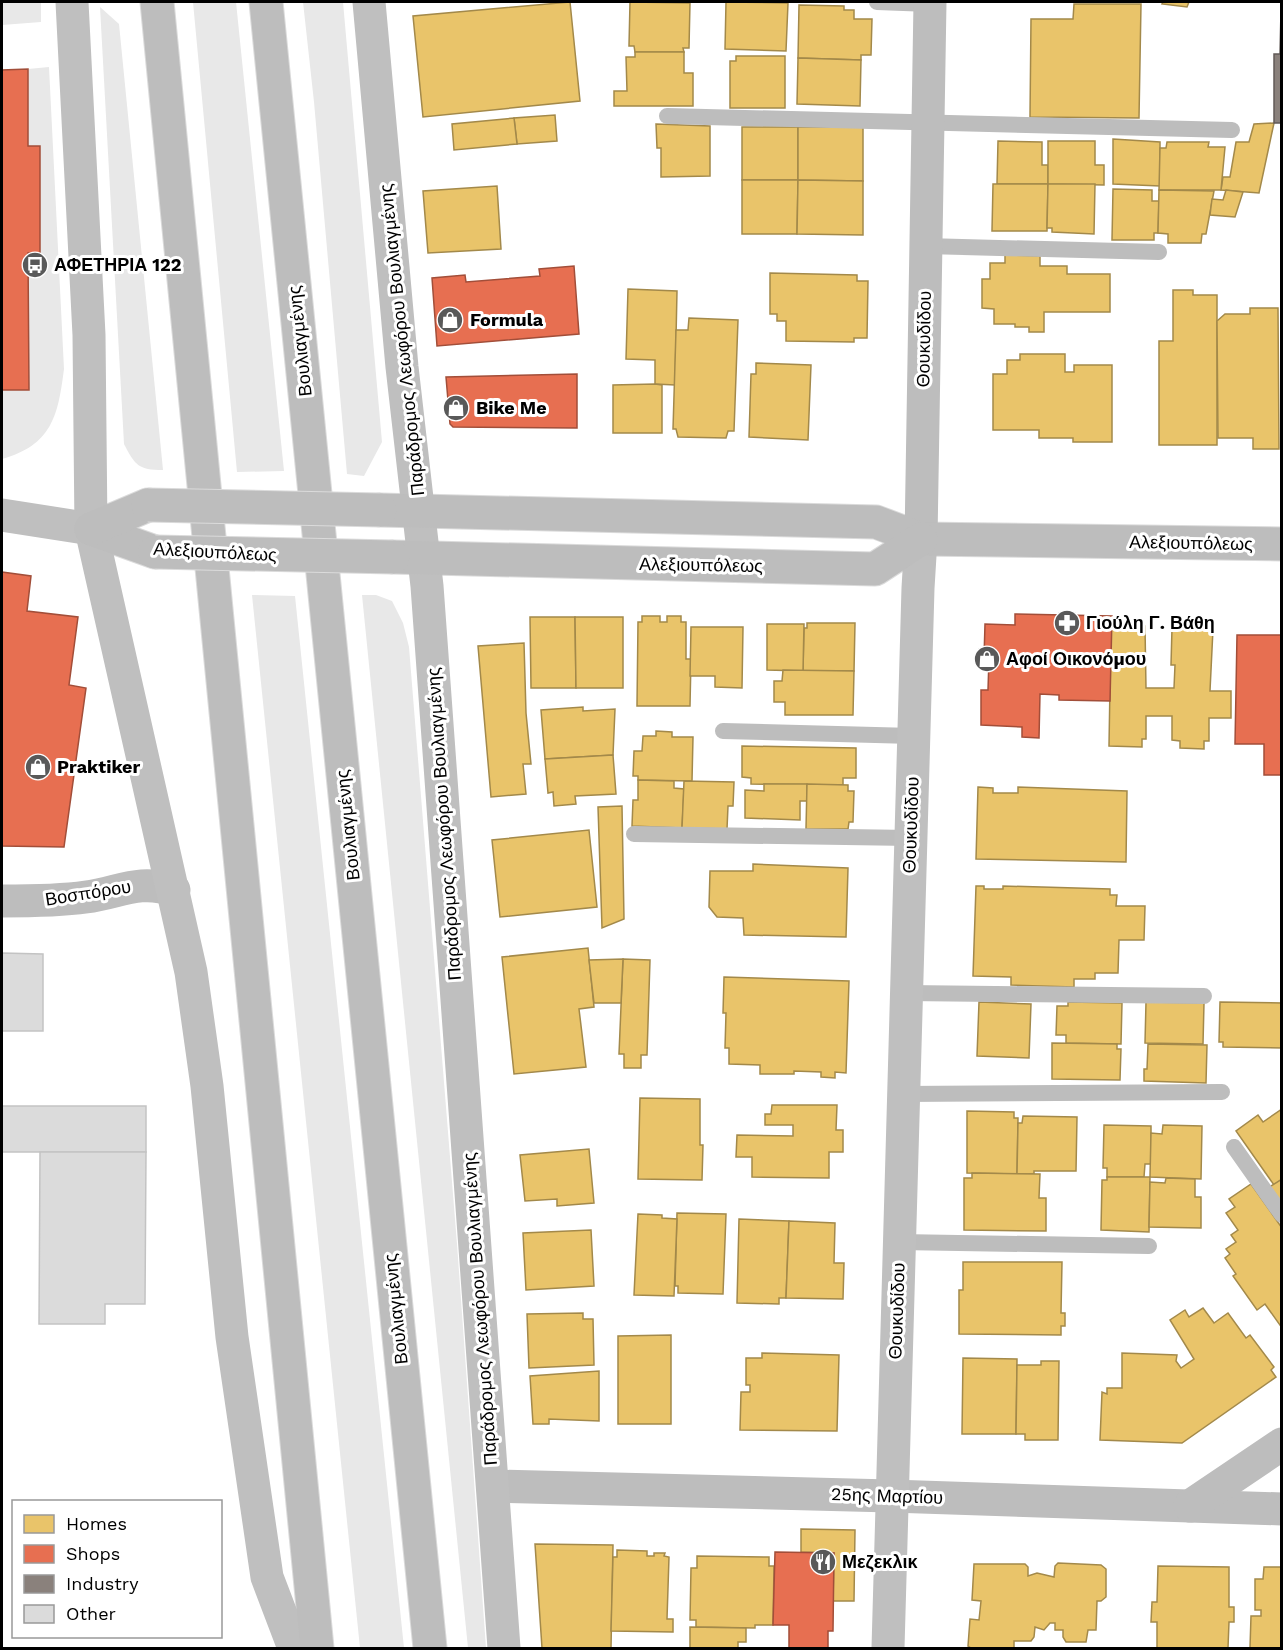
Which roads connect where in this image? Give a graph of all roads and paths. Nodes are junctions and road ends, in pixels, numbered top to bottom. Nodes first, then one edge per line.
1 (72, 2) edge
2 (157, 2) edge
3 (266, 2) edge
4 (369, 2) edge
5 (877, 2) edge
6 (930, 3) edge
7 (668, 116) dead end
8 (927, 123) junction
9 (1232, 130) dead end
10 (925, 246) junction
11 (1159, 252) dead end
12 (420, 511) junction
13 (2, 515) edge
14 (91, 529) junction
15 (921, 539) junction
16 (1281, 544) edge
17 (408, 558) junction
18 (723, 731) dead end
19 (913, 736) junction
20 (634, 834) dead end
21 (910, 838) junction
22 (174, 891) junction
23 (2, 901) edge
24 (906, 993) junction
25 (1204, 996) dead end
26 (1222, 1092) dead end
27 (903, 1094) junction
28 (1234, 1148) dead end
29 (1281, 1215) edge
30 (899, 1242) junction
31 (1149, 1246) dead end
32 (1281, 1444) edge
33 (493, 1486) junction
34 (891, 1496) junction
35 (1190, 1506) junction
36 (1281, 1509) edge
37 (294, 1648) edge
38 (317, 1648) edge
39 (430, 1648) edge
40 (504, 1648) edge
41 (888, 1648) edge

1 - 14 main road
2 - 38 main road
3 - 39 main road, Βουλιαγμένης
4 - 12 main road, Παράδρομος Λεωφόρου Βουλιαγμένης
5 - 6 lane
6 - 8 main road, Θουκυδίδου
7 - 8 lane
8 - 9 lane
8 - 10 main road, Θουκυδίδου
10 - 11 lane
10 - 15 main road, Θουκυδίδου
12 - 14 main road, Αλεξιουπόλεως, bridge
12 - 15 main road, Αλεξιουπόλεως
12 - 17 main road, Παράδρομος Λεωφόρου Βουλιαγμένης
13 - 14 main road
14 - 17 main road, Αλεξιουπόλεως, bridge
14 - 22 main road
15 - 16 main road, Αλεξιουπόλεως
15 - 17 main road, Αλεξιουπόλεως
15 - 19 main road, Θουκυδίδου
17 - 33 main road, Παράδρομος Λεωφόρου Βουλιαγμένης
18 - 19 lane
19 - 21 main road, Θουκυδίδου
20 - 21 lane
21 - 24 main road, Θουκυδίδου
22 - 23 main road, Βοσπόρου
22 - 37 main road
24 - 25 lane
24 - 27 main road, Θουκυδίδου
26 - 27 lane
27 - 30 main road, Θουκυδίδου
28 - 29 lane
30 - 31 lane
30 - 34 main road, Θουκυδίδου
32 - 35 main road
33 - 34 main road, 25ης Μαρτίου
33 - 40 main road, Παράδρομος Λεωφόρου Βουλιαγμένης
34 - 35 main road, 25ης Μαρτίου
34 - 41 main road, Θουκυδίδου
35 - 36 main road, 25ης Μαρτίου

